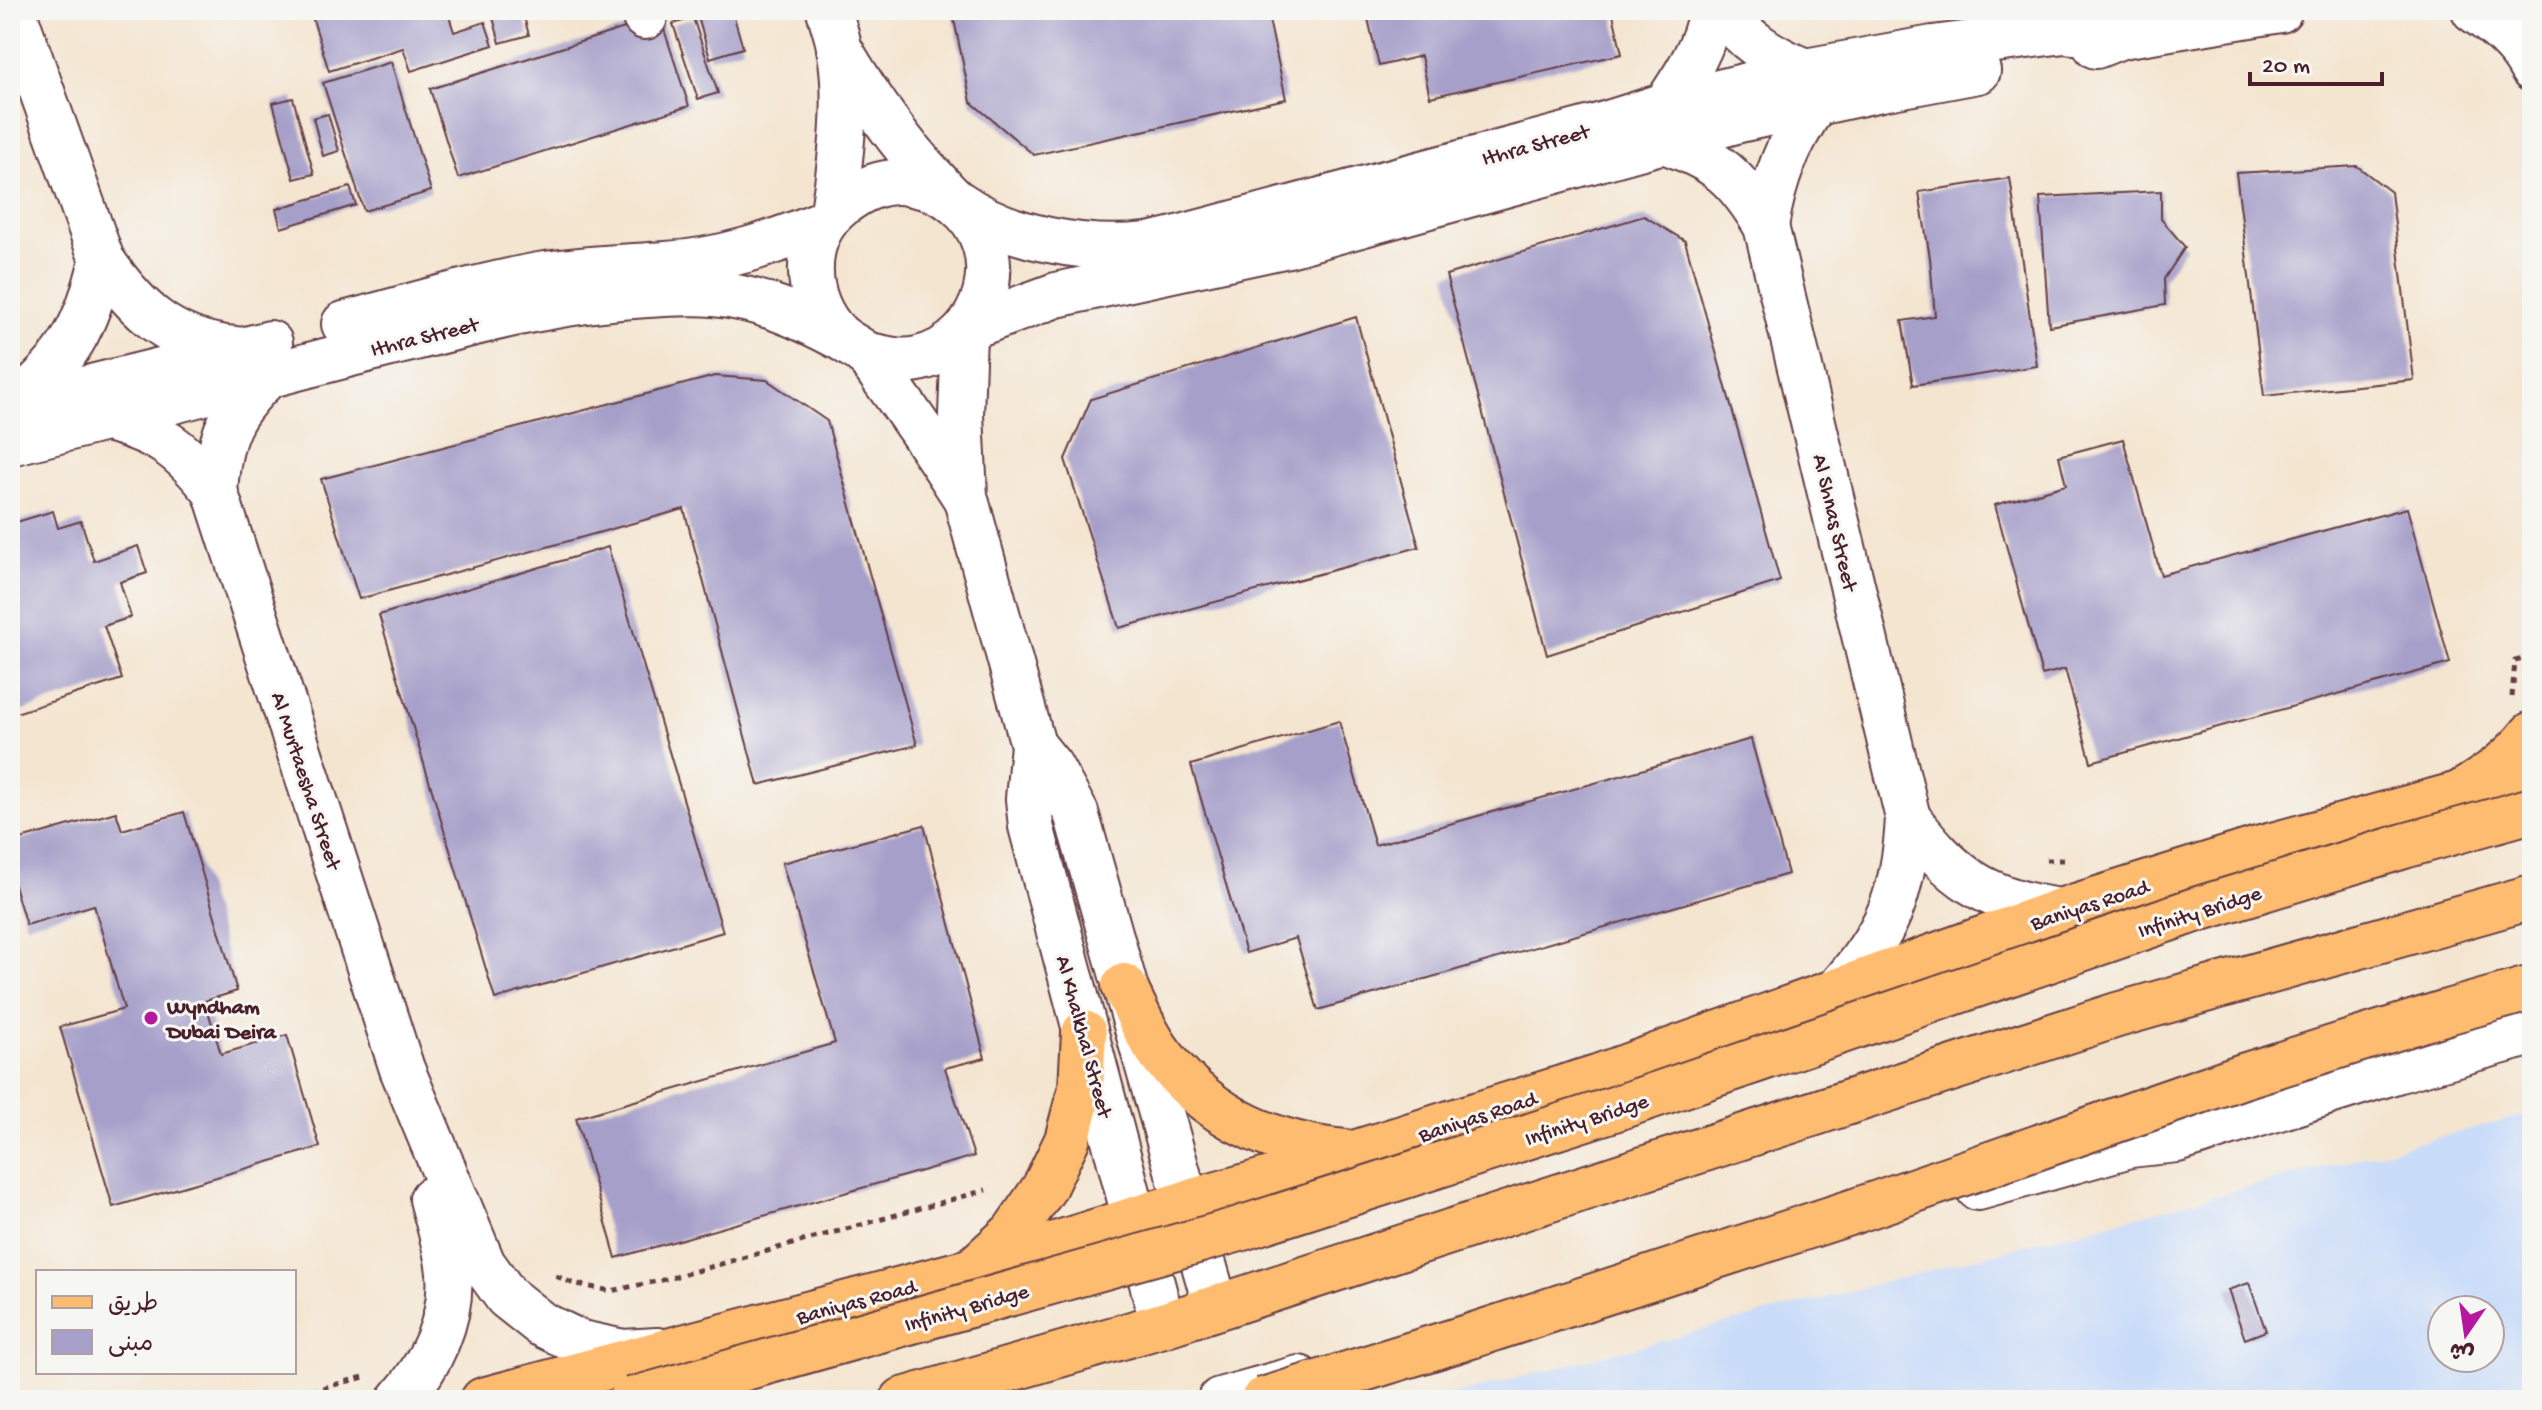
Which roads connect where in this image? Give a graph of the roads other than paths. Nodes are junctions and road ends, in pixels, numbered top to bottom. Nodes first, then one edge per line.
1 (13, 10) edge
2 (1711, 10) edge
3 (1722, 10) edge
4 (2280, 10) edge
5 (2474, 10) edge
6 (834, 29) edge
7 (2532, 69) edge
8 (1810, 87) junction
9 (1664, 123) junction
10 (957, 203) junction
11 (829, 217) junction
12 (1766, 226) junction
13 (102, 260) junction
14 (967, 331) junction
15 (852, 345) junction
16 (258, 362) junction
17 (10, 407) edge
18 (108, 419) junction
19 (10, 443) edge
20 (215, 491) junction
21 (965, 496) junction
22 (2532, 734) edge
23 (1033, 745) junction
24 (2532, 792) edge
25 (2459, 794) junction
26 (2532, 810) edge
27 (1908, 818) junction
28 (2532, 897) edge
29 (2060, 911) junction
30 (1124, 986) junction
31 (2532, 988) edge
32 (1836, 992) junction
33 (2532, 996) edge
34 (1084, 1033) junction
35 (2532, 1033) edge
36 (402, 1069) junction
37 (2130, 1145) junction
38 (1355, 1153) junction
39 (1186, 1203) junction
40 (1135, 1219) junction
41 (973, 1270) junction
42 (1216, 1307) junction
43 (1163, 1325) junction
44 (667, 1350) junction
45 (385, 1388) edge
46 (483, 1400) edge
47 (631, 1400) edge
48 (903, 1400) edge
49 (1220, 1400) edge
50 (1263, 1400) edge

1 - 13 street
2 - 9 street
3 - 8 street
4 - 8 street, Ithra Street
5 - 7 street
6 - 10 street
6 - 11 street
8 - 9 street, Ithra Street
8 - 12 street, Al Shnas Street
9 - 10 street, Ithra Street
9 - 12 street, Al Shnas Street
9 - 14 street, Ithra Street
10 - 11 street
10 - 14 street
11 - 15 street
11 - 16 street, Ithra Street
12 - 27 street, Al Shnas Street
13 - 16 street
13 - 17 street
14 - 15 street
14 - 21 street, Al Khalkhal Street
15 - 16 street, Ithra Street
15 - 21 street, Al Khalkhal Street
16 - 17 street, Ithra Street
16 - 18 street, Ithra Street
16 - 20 street, Al Murtaesha Street
18 - 19 street, Ithra Street
18 - 20 street, Al Murtaesha Street
20 - 36 street, Al Murtaesha Street
21 - 23 street, Al Khalkhal Street
22 - 25 main road
23 - 30 street, Al Khalkhal Street
23 - 34 street, Al Khalkhal Street
24 - 25 main road
25 - 29 main road, Baniyas Road
26 - 47 main road, Infinity Bridge, bridge
27 - 29 street, Al Shnas Street
27 - 32 street, Al Shnas Street
28 - 42 main road
29 - 32 main road, Baniyas Road
30 - 38 main road
30 - 39 street, Al Khalkhal Street
31 - 50 main road, bridge
32 - 38 main road, Baniyas Road
33 - 37 street
34 - 40 street, Al Khalkhal Street
34 - 41 main road
35 - 37 street
36 - 44 street, Al Murtaesha Street
36 - 45 street, Al Murtaesha Street
37 - 49 street
38 - 39 main road, Baniyas Road
39 - 40 main road, Baniyas Road
39 - 42 street, Al Khalkhal Street
40 - 41 main road, Baniyas Road
40 - 43 street, Al Khalkhal Street
41 - 44 main road, Baniyas Road
42 - 43 main road
43 - 48 main road
44 - 46 main road, Baniyas Road

